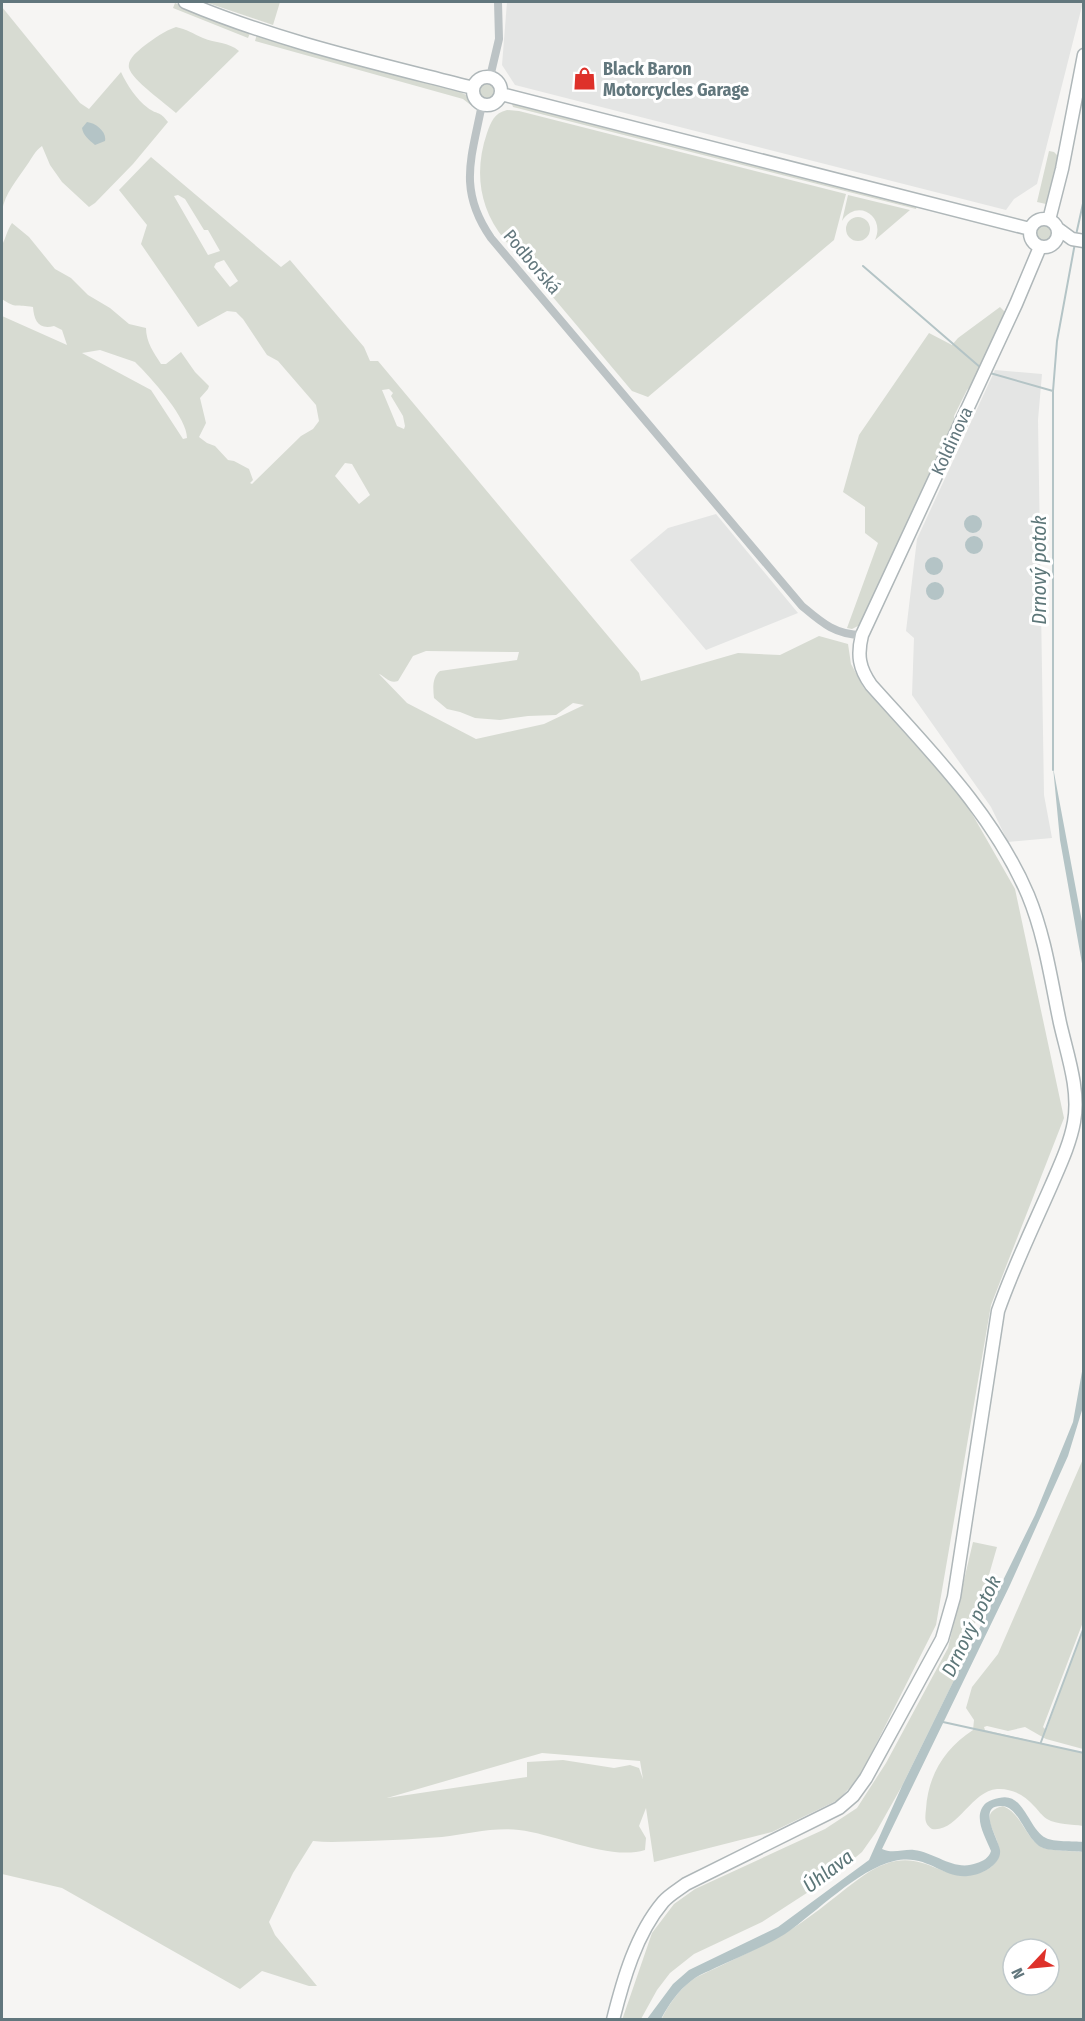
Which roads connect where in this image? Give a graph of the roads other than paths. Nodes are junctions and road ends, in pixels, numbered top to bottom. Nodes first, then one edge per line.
1 (185, 2) edge
2 (498, 2) edge
3 (1083, 55) edge
4 (490, 77) junction
5 (473, 88) junction
6 (501, 94) junction
7 (482, 104) junction
8 (1053, 224) junction
9 (1030, 230) junction
10 (1069, 240) edge
11 (1040, 247) junction
12 (862, 634) junction
13 (613, 2019) edge

1 - 5 main road
2 - 4 street
3 - 8 main road
4 - 5 main road
4 - 6 main road
5 - 7 main road
6 - 7 main road
6 - 9 main road
7 - 12 street, Podborská
8 - 9 main road
8 - 10 main road
9 - 11 main road
10 - 11 main road
11 - 12 main road, Koldinova
12 - 13 main road

